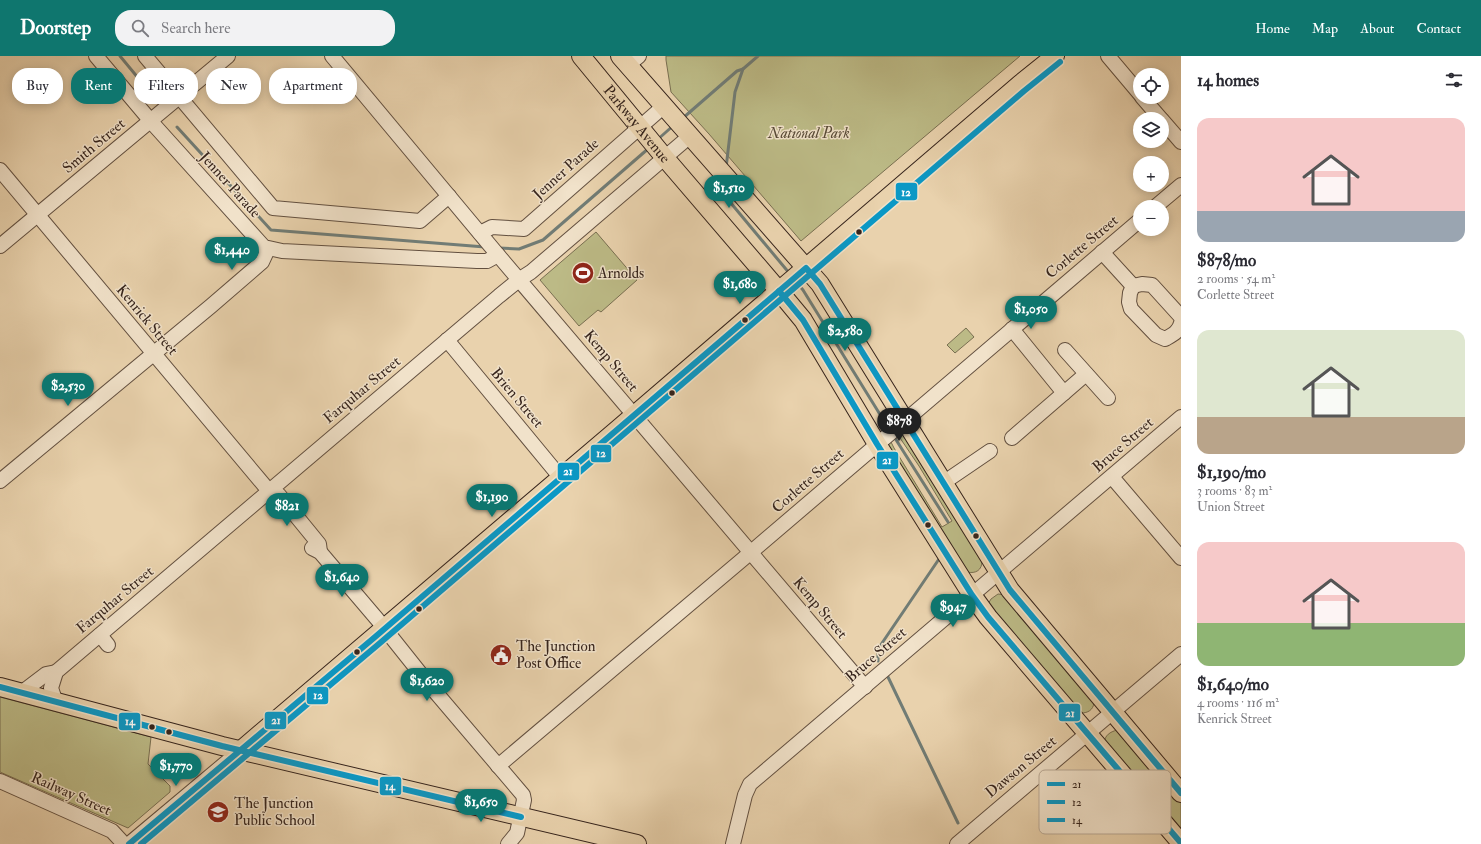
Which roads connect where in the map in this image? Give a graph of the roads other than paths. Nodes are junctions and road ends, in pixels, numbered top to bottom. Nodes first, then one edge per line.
1 (96, 56) edge
2 (145, 56) edge
3 (228, 56) edge
4 (332, 56) edge
5 (581, 56) edge
6 (1055, 56) edge
7 (1108, 56) edge
8 (629, 59) edge
9 (155, 68) edge
10 (198, 82) edge
11 (1133, 86) edge
12 (171, 104) edge
13 (186, 104) edge
14 (1148, 104) edge
15 (1155, 112) edge
16 (150, 120) junction
17 (677, 121) junction
18 (1169, 128) edge
19 (653, 142) junction
20 (1181, 142) edge
21 (0, 170) edge
22 (1181, 185) edge
23 (449, 196) junction
24 (1163, 200) edge
25 (37, 215) junction
26 (1133, 226) edge
27 (482, 236) junction
28 (0, 246) edge
29 (268, 249) junction
30 (496, 252) junction
31 (1102, 252) junction
32 (520, 279) junction
33 (793, 279) junction
34 (1133, 286) junction
35 (1181, 317) edge
36 (1181, 323) edge
37 (1012, 329) junction
38 (447, 340) junction
39 (1065, 350) dead end
40 (153, 353) junction
41 (1086, 374) junction
42 (1064, 393) junction
43 (1108, 398) dead end
44 (635, 415) junction
45 (1181, 417) edge
46 (904, 421) junction
47 (1012, 438) dead end
48 (877, 444) junction
49 (990, 451) dead end
50 (1112, 477) junction
51 (561, 478) junction
52 (0, 481) edge
53 (943, 483) junction
54 (269, 491) junction
55 (750, 553) junction
56 (1181, 558) edge
57 (998, 573) junction
58 (972, 595) junction
59 (385, 629) junction
60 (1181, 654) edge
61 (56, 672) junction
62 (0, 687) edge
63 (865, 687) junction
64 (21, 693) junction
65 (56, 703) junction
66 (1113, 712) junction
67 (1087, 733) junction
68 (240, 751) junction
69 (498, 766) junction
70 (1044, 770) edge
71 (1119, 770) edge
72 (1162, 770) edge
73 (1039, 774) edge
74 (0, 781) edge
75 (1171, 781) edge
76 (1181, 793) edge
77 (521, 817) junction
78 (1171, 831) edge
79 (1181, 843) edge
80 (124, 844) edge
81 (129, 844) edge
82 (508, 844) edge
83 (637, 844) edge
84 (733, 844) edge
85 (957, 844) edge

1 - 16 street, Jenner Parade
2 - 9 street, Jenner Parade
3 - 10 street, Smith Street
4 - 23 street, Kemp Street
5 - 19 main road, Parkway Avenue
6 - 33 main road
7 - 11 street
8 - 17 main road, Parkway Avenue
12 - 16 street, Smith Street
13 - 23 street, Jenner Parade
14 - 15 street
16 - 25 street, Smith Street
16 - 29 street, Jenner Parade
17 - 19 street, Farquhar Street
17 - 19 street, Jenner Parade
17 - 33 main road, Parkway Avenue
18 - 20 street
19 - 27 street, Jenner Parade
19 - 32 street, Farquhar Street
19 - 33 main road, Parkway Avenue
21 - 25 street, Kenrick Street
22 - 24 street
23 - 27 street, Kemp Street
25 - 28 street, Smith Street
25 - 40 street, Kenrick Street
26 - 31 street, Corlette Street
27 - 30 street, Kemp Street
29 - 30 street
29 - 40 street
30 - 32 street, Kemp Street
31 - 34 street
31 - 37 street, Corlette Street
32 - 38 street, Farquhar Street
32 - 44 street, Kemp Street
33 - 44 main road
33 - 46 main road, Parkway Avenue
33 - 48 main road, Parkway Avenue
34 - 35 street
34 - 36 street
37 - 42 street
37 - 46 street, Corlette Street
38 - 51 street, Brien Street
38 - 54 street, Farquhar Street
39 - 41 street
40 - 52 street
40 - 54 street, Kenrick Street
41 - 42 street
41 - 43 street
42 - 47 street
44 - 51 main road
44 - 55 street, Kemp Street
45 - 50 street, Bruce Street
46 - 48 street, Corlette Street
46 - 53 main road, Parkway Avenue
48 - 55 street, Corlette Street
48 - 58 main road, Parkway Avenue
49 - 53 street
50 - 56 street
50 - 57 street, Bruce Street
51 - 59 main road
53 - 57 main road, Parkway Avenue
54 - 59 street, Kenrick Street
54 - 61 street, Farquhar Street
55 - 63 street, Kemp Street
55 - 69 street, Corlette Street
57 - 58 street, Bruce Street
57 - 66 main road, Parkway Avenue
58 - 63 street, Bruce Street
58 - 67 main road, Parkway Avenue
59 - 68 main road
59 - 69 street, Kenrick Street
60 - 66 street, Dawson Street
61 - 64 street, Farquhar Street
61 - 65 street
62 - 64 main road
63 - 84 street, Bruce Street
64 - 65 main road
65 - 68 main road
66 - 67 street, Dawson Street
66 - 72 main road, Parkway Avenue
67 - 70 street, Dawson Street
67 - 71 main road, Parkway Avenue
68 - 77 main road
68 - 81 street
69 - 77 street, Kenrick Street
73 - 85 street, Dawson Street
74 - 80 street, Railway Street
75 - 76 main road, Parkway Avenue
77 - 82 street, Kenrick Street
77 - 83 main road
78 - 79 main road, Parkway Avenue

